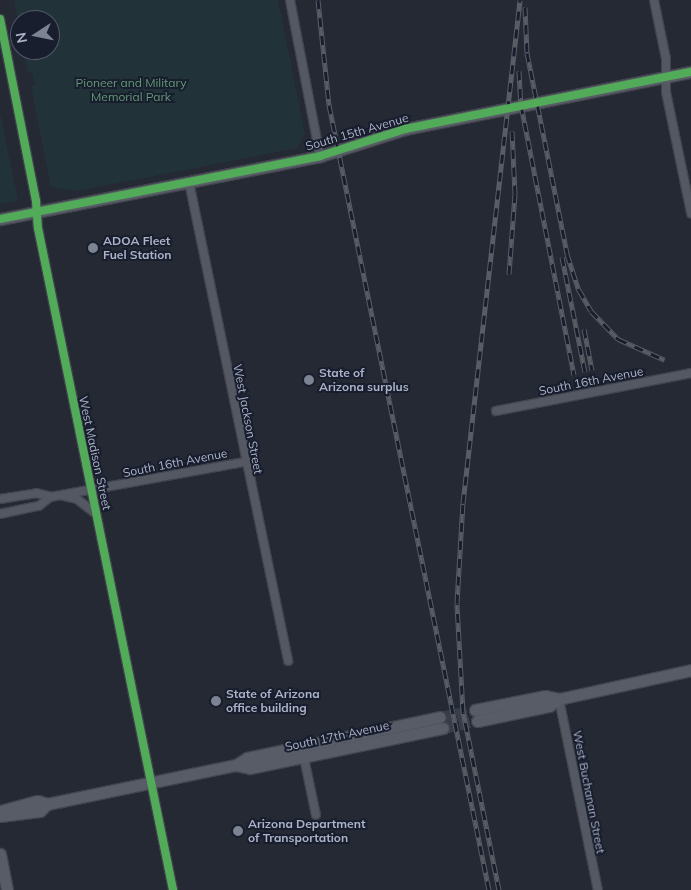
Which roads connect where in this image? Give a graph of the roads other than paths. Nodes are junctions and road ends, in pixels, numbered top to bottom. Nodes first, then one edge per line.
1 (290, 0) edge
2 (654, 0) edge
3 (0, 19) edge
4 (691, 72) edge
5 (666, 78) junction
6 (320, 156) junction
7 (189, 182) junction
8 (37, 211) junction
9 (691, 213) edge
10 (0, 219) edge
11 (691, 372) edge
12 (496, 411) dead end
13 (245, 462) junction
14 (91, 490) junction
15 (50, 497) junction
16 (0, 499) edge
17 (0, 514) edge
18 (96, 514) junction
19 (288, 660) dead end
20 (691, 670) edge
21 (559, 699) junction
22 (476, 716) tunnel mouth
23 (441, 723) tunnel mouth
24 (303, 752) junction
25 (151, 783) junction
26 (47, 804) junction
27 (0, 811) edge
28 (316, 815) dead end
29 (0, 816) edge
30 (0, 854) edge
31 (7, 890) edge
32 (173, 890) edge
33 (598, 890) edge

1 - 6 street
2 - 5 street
3 - 8 street, West Madison Street
4 - 5 main road, South 15th Avenue
5 - 6 main road, South 15th Avenue
5 - 9 street
6 - 7 main road, South 15th Avenue
7 - 8 main road, South 15th Avenue
7 - 13 street, West Jackson Street
8 - 10 main road, South 15th Avenue
8 - 14 street, West Madison Street
11 - 12 street, South 16th Avenue
13 - 14 street, South 16th Avenue
13 - 19 street, West Jackson Street
14 - 15 street, South 16th Avenue
14 - 18 street, West Madison Street
15 - 16 street, South 16th Avenue
15 - 17 street, South 16th Avenue
15 - 18 street, South 16th Avenue
18 - 25 street, West Madison Street
20 - 21 main road
21 - 22 main road
21 - 33 street, West Buchanan Street
23 - 24 main road, South 17th Avenue
24 - 25 main road, South 17th Avenue
24 - 28 street
25 - 26 main road, South 17th Avenue
25 - 32 street, West Madison Street
26 - 27 main road, South 17th Avenue
26 - 29 main road, South 17th Avenue
30 - 31 main road

